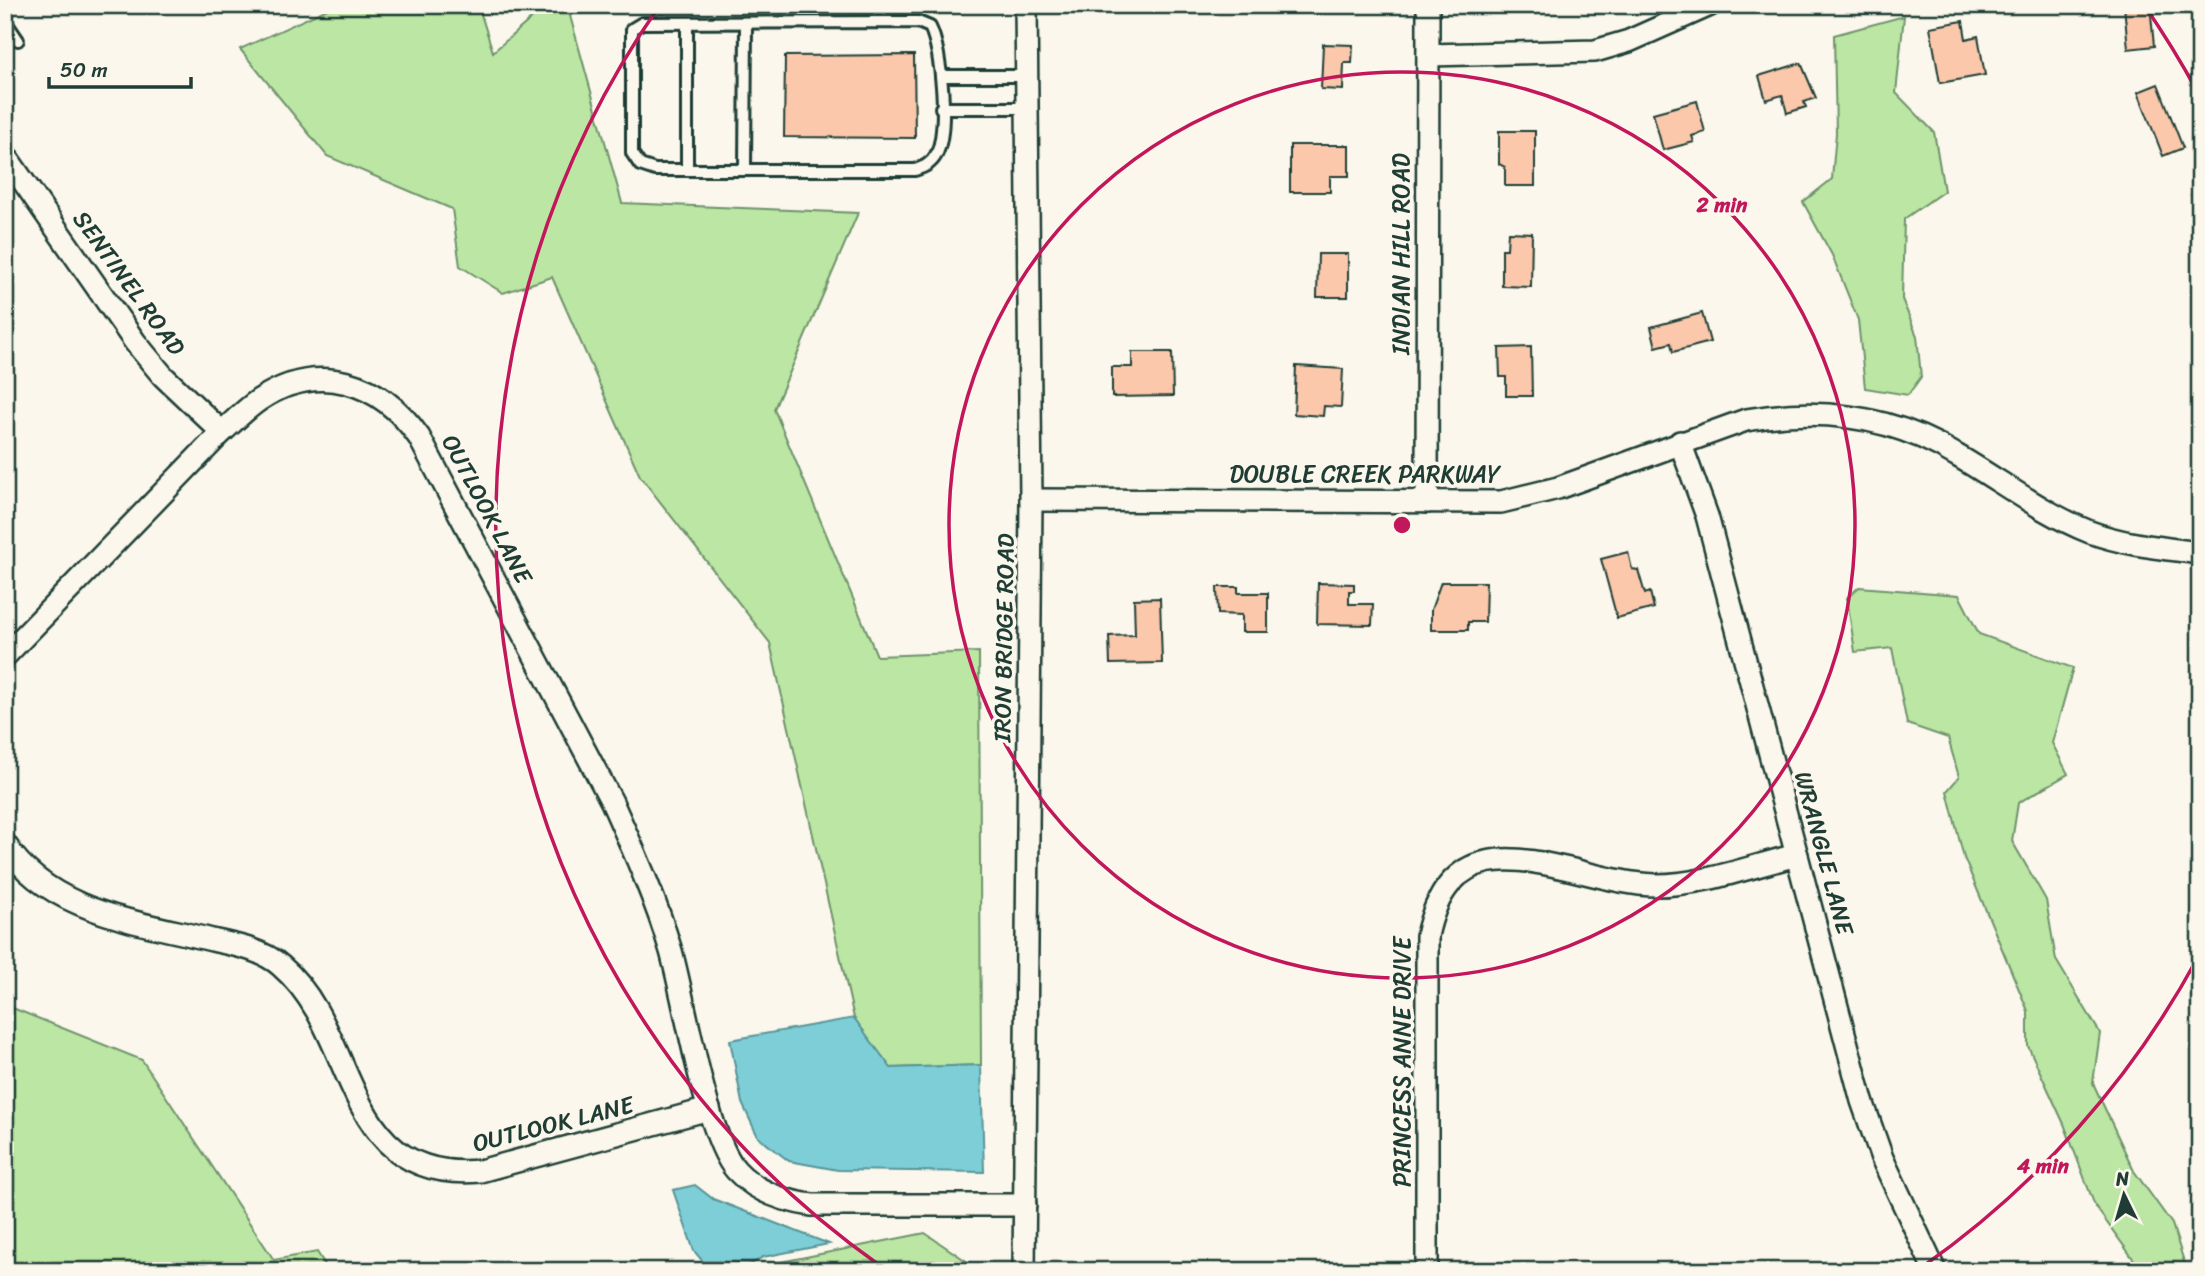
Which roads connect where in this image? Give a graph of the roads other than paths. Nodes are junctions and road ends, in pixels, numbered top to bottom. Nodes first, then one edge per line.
1 (1026, 5) edge
2 (1428, 5) edge
3 (1710, 5) edge
4 (5, 21) edge
5 (687, 23) junction
6 (746, 23) junction
7 (18, 40) dead end
8 (1428, 55) junction
9 (941, 76) junction
10 (1026, 76) junction
11 (941, 108) junction
12 (1026, 108) junction
13 (5, 155) edge
14 (687, 170) junction
15 (745, 170) junction
16 (222, 432) junction
17 (1680, 442) junction
18 (1031, 500) junction
19 (1427, 502) junction
20 (2200, 553) edge
21 (5, 656) edge
22 (5, 844) edge
23 (1797, 855) junction
24 (709, 1110) junction
25 (1025, 1205) junction
26 (1024, 1271) edge
27 (1427, 1271) edge
28 (1935, 1271) edge

1 - 10 street, IRON BRIDGE ROAD
2 - 8 street, INDIAN HILL ROAD
3 - 8 street
4 - 7 lane
5 - 6 lane
5 - 14 lane
5 - 14 lane
6 - 9 lane
6 - 15 lane
8 - 19 street, INDIAN HILL ROAD
9 - 10 lane
9 - 11 lane
10 - 12 street, IRON BRIDGE ROAD
11 - 12 lane
11 - 15 lane
12 - 18 street, IRON BRIDGE ROAD
13 - 16 street, SENTINEL ROAD
14 - 15 lane
16 - 21 street, OUTLOOK LANE
16 - 24 street, OUTLOOK LANE
17 - 19 street, DOUBLE CREEK PARKWAY
17 - 20 street, DOUBLE CREEK PARKWAY
17 - 23 street, WRANGLE LANE
18 - 19 street, DOUBLE CREEK PARKWAY
18 - 25 street, IRON BRIDGE ROAD
22 - 24 street, OUTLOOK LANE
23 - 27 street, PRINCESS ANNE DRIVE
23 - 28 street, WRANGLE LANE
24 - 25 street, OUTLOOK LANE
25 - 26 street, IRON BRIDGE ROAD

